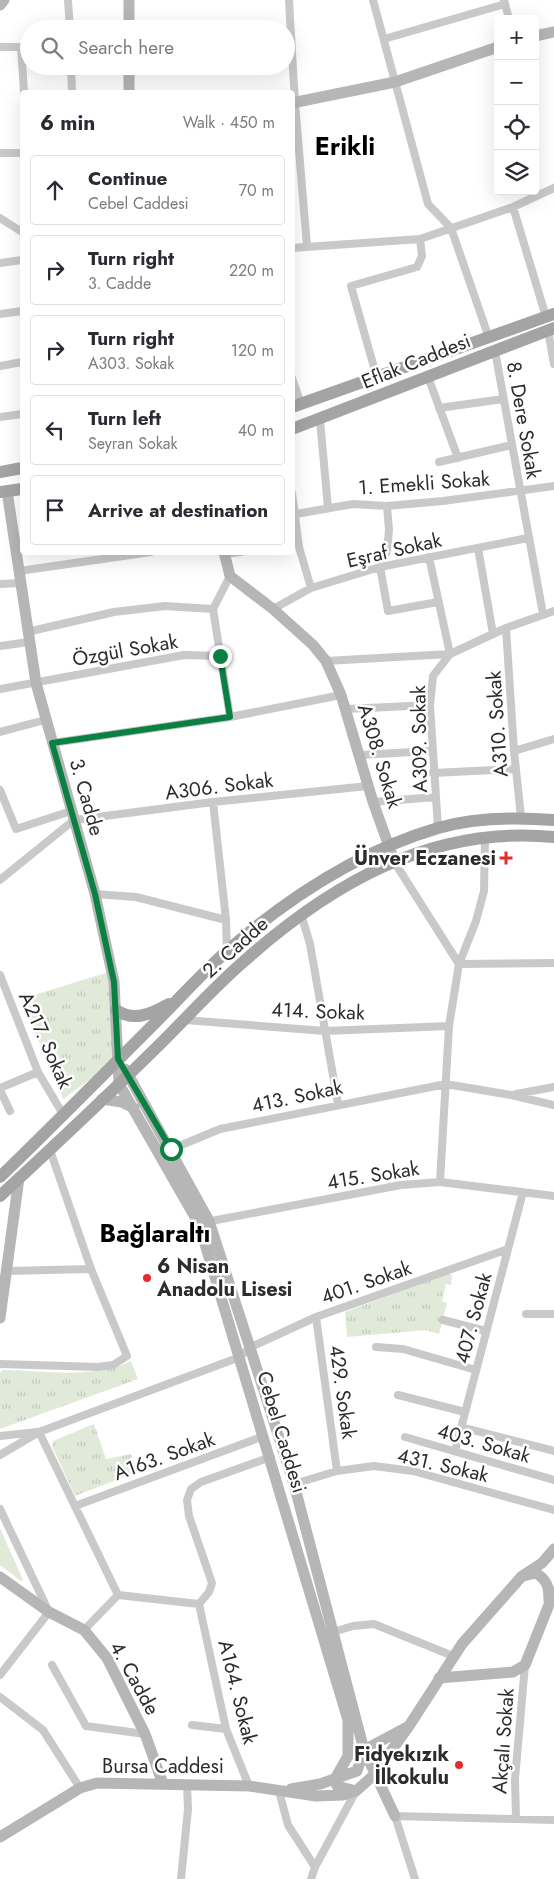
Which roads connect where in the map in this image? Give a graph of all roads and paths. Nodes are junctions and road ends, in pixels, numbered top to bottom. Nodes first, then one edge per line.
1 (4, 0) edge
2 (68, 0) edge
3 (129, 0) edge
4 (289, 0) edge
5 (373, 0) edge
6 (504, 2) edge
7 (0, 5) edge
8 (508, 15) edge
9 (69, 20) edge
10 (129, 20) edge
11 (290, 20) edge
12 (554, 32) edge
13 (539, 35) edge
14 (384, 39) junction
15 (0, 47) edge
16 (20, 47) edge
17 (494, 48) edge
18 (24, 75) edge
19 (71, 75) edge
20 (129, 75) edge
21 (293, 75) edge
22 (395, 82) junction
23 (24, 90) edge
24 (72, 90) edge
25 (129, 90) edge
26 (293, 90) edge
27 (295, 103) edge
28 (295, 114) edge
29 (0, 153) edge
30 (20, 153) edge
31 (554, 188) edge
32 (513, 207) junction
33 (0, 218) edge
34 (450, 228) junction
35 (20, 231) edge
36 (420, 239) junction
37 (307, 246) junction
38 (295, 248) edge
39 (20, 260) edge
40 (0, 263) edge
41 (20, 311) edge
42 (0, 314) edge
43 (550, 315) edge
44 (551, 329) edge
45 (489, 338) junction
46 (495, 351) junction
47 (20, 362) edge
48 (554, 364) edge
49 (0, 366) edge
50 (428, 377) junction
51 (377, 378) junction
52 (503, 399) junction
53 (297, 406) edge
54 (440, 408) junction
55 (20, 414) edge
56 (0, 417) edge
57 (320, 420) junction
58 (295, 428) edge
59 (512, 445) junction
60 (458, 458) junction
61 (439, 462) dead end
62 (0, 467) edge
63 (20, 468) edge
64 (0, 472) edge
65 (554, 486) edge
66 (20, 489) edge
67 (520, 491) junction
68 (3, 492) edge
69 (387, 506) junction
70 (328, 508) junction
71 (295, 509) edge
72 (296, 514) junction
73 (528, 538) junction
74 (296, 547) edge
75 (478, 548) junction
76 (130, 555) edge
77 (225, 555) edge
78 (428, 557) junction
79 (380, 567) junction
80 (19, 571) junction
81 (230, 576) junction
82 (21, 583) junction
83 (0, 584) edge
84 (311, 588) junction
85 (438, 602) junction
86 (213, 609) junction
87 (273, 609) junction
88 (554, 611) edge
89 (543, 614) junction
90 (506, 628) junction
91 (493, 634) junction
92 (28, 637) junction
93 (0, 646) edge
94 (450, 654) junction
95 (220, 656) junction
96 (326, 661) junction
97 (36, 683) junction
98 (0, 689) edge
99 (341, 695) junction
100 (430, 706) junction
101 (346, 709) junction
102 (230, 717) junction
103 (45, 720) junction
104 (0, 732) edge
105 (554, 739) edge
106 (52, 743) junction
107 (431, 751) junction
108 (514, 751) junction
109 (360, 755) junction
110 (516, 769) junction
111 (433, 773) junction
112 (368, 786) junction
113 (0, 790) edge
114 (436, 797) junction
115 (213, 802) junction
116 (373, 802) junction
117 (72, 815) junction
118 (521, 817) junction
119 (554, 820) edge
120 (438, 828) junction
121 (554, 836) edge
122 (484, 837) junction
123 (389, 848) junction
124 (395, 863) junction
125 (0, 880) edge
126 (95, 894) junction
127 (301, 914) junction
128 (226, 920) junction
129 (227, 951) junction
130 (554, 963) edge
131 (459, 964) junction
132 (0, 975) edge
133 (180, 998) junction
134 (116, 1010) junction
135 (185, 1020) junction
136 (449, 1026) junction
137 (325, 1031) junction
138 (118, 1059) junction
139 (38, 1072) junction
140 (129, 1075) junction
141 (120, 1084) junction
142 (446, 1084) junction
143 (554, 1088) edge
144 (0, 1089) edge
145 (511, 1095) junction
146 (102, 1099) junction
147 (338, 1104) junction
148 (554, 1105) edge
149 (134, 1109) junction
150 (10, 1111) dead end
151 (64, 1116) junction
152 (171, 1149) junction
153 (50, 1150) junction
154 (160, 1155) junction
155 (0, 1177) edge
156 (19, 1178) junction
157 (440, 1182) junction
158 (523, 1192) junction
159 (0, 1196) edge
160 (554, 1196) edge
161 (204, 1223) junction
162 (508, 1249) junction
163 (91, 1269) junction
164 (7, 1270) junction
165 (526, 1314) dead end
166 (554, 1314) edge
167 (316, 1317) junction
168 (0, 1318) edge
169 (443, 1320) dead end
170 (486, 1331) junction
171 (376, 1347) dead end
172 (250, 1348) junction
173 (240, 1356) junction
174 (0, 1364) edge
175 (476, 1370) junction
176 (398, 1395) dead end
177 (465, 1412) junction
178 (461, 1427) junction
179 (39, 1432) junction
180 (0, 1436) edge
181 (264, 1436) junction
182 (405, 1437) dead end
183 (281, 1444) junction
184 (455, 1452) junction
185 (554, 1452) edge
186 (269, 1453) junction
187 (0, 1455) edge
188 (337, 1472) junction
189 (554, 1480) edge
190 (294, 1484) junction
191 (75, 1506) junction
192 (0, 1508) edge
193 (554, 1510) edge
194 (554, 1549) edge
195 (522, 1576) junction
196 (0, 1577) edge
197 (118, 1595) junction
198 (551, 1596) edge
199 (199, 1604) junction
200 (48, 1612) junction
201 (84, 1630) junction
202 (333, 1632) junction
203 (453, 1656) junction
204 (52, 1664) dead end
205 (525, 1665) junction
206 (0, 1675) edge
207 (439, 1678) junction
208 (0, 1697) edge
209 (192, 1725) dead end
210 (409, 1726) junction
211 (226, 1729) junction
212 (145, 1734) junction
213 (364, 1750) junction
214 (374, 1775) junction
215 (335, 1779) junction
216 (163, 1784) junction
217 (187, 1784) junction
218 (249, 1786) junction
219 (80, 1788) junction
220 (279, 1791) junction
221 (356, 1791) junction
222 (395, 1816) junction
223 (516, 1819) junction
224 (554, 1820) edge
225 (0, 1837) edge
226 (315, 1867) junction
227 (181, 1879) edge
228 (311, 1879) edge
229 (415, 1879) edge

1 - 7 main road
2 - 9 street
3 - 10 main road
4 - 11 street
5 - 14 street
6 - 8 street
6 - 14 street
12 - 13 main road
14 - 22 street
15 - 16 street
17 - 22 main road
18 - 23 street
19 - 24 street
20 - 25 main road
21 - 26 street
22 - 27 main road
22 - 34 street
28 - 37 street
29 - 30 street
31 - 32 street
32 - 34 street
32 - 43 street
33 - 35 street
34 - 36 street
34 - 45 street
36 - 37 street
36 - 51 street
37 - 38 street
39 - 40 street
41 - 42 street
43 - 45 main road, Eflak Caddesi
44 - 46 main road, Eflak Caddesi
44 - 48 street
45 - 51 main road, Eflak Caddesi
46 - 50 main road, Eflak Caddesi
46 - 52 street, 8. Dere Sokak
47 - 49 street
50 - 54 street
50 - 57 main road, Eflak Caddesi
51 - 53 main road, Eflak Caddesi
52 - 54 street
52 - 59 street, 8. Dere Sokak
54 - 60 street
55 - 56 street
57 - 58 main road, Eflak Caddesi
57 - 70 street
59 - 60 street
59 - 67 street, 8. Dere Sokak
60 - 61 street
62 - 64 street
63 - 64 main road
65 - 67 street, 1. Emekli Sokak
66 - 68 main road
67 - 69 street, 1. Emekli Sokak
67 - 73 street, 8. Dere Sokak
68 - 80 main road, 3. Cadde
69 - 70 street, 1. Emekli Sokak
69 - 79 street
70 - 72 street, 1. Emekli Sokak
71 - 72 street
72 - 74 street
73 - 75 street, Eşraf Sokak
73 - 89 street, 8. Dere Sokak
74 - 84 street
75 - 78 street, Eşraf Sokak
75 - 91 street
76 - 80 street
77 - 81 main road
78 - 79 street, Eşraf Sokak
78 - 85 street
79 - 84 street, Eşraf Sokak
79 - 85 street
80 - 82 main road, 3. Cadde
81 - 86 street
81 - 87 main road, A308. Sokak
82 - 83 street
82 - 92 main road, 3. Cadde
84 - 87 street, Eşraf Sokak
85 - 94 street
86 - 92 street
86 - 95 street
87 - 96 main road, A308. Sokak
88 - 89 street
89 - 90 street
90 - 91 street
90 - 108 street, A310. Sokak
91 - 94 street
92 - 93 street
92 - 97 main road, 3. Cadde
94 - 96 street
94 - 100 street, A309. Sokak
95 - 97 street, Özgül Sokak
95 - 102 street
96 - 99 main road, A308. Sokak
97 - 98 street, Özgül Sokak
97 - 103 main road, 3. Cadde
99 - 101 main road, A308. Sokak
99 - 102 street
100 - 101 street
100 - 107 street, A309. Sokak
101 - 109 main road, A308. Sokak
102 - 106 street
103 - 104 street
103 - 106 main road, 3. Cadde
105 - 108 street
106 - 117 main road, 3. Cadde
107 - 109 street
107 - 111 street, A309. Sokak
108 - 110 street, A310. Sokak
109 - 112 main road, A308. Sokak
110 - 111 street
110 - 118 street, A310. Sokak
111 - 114 street, A309. Sokak
112 - 115 street, A306. Sokak
112 - 116 main road, A308. Sokak
113 - 117 street, A306. Sokak
114 - 116 street
114 - 120 street, A309. Sokak
115 - 117 street, A306. Sokak
115 - 128 street
116 - 123 main road, A308. Sokak
117 - 125 street
117 - 126 main road, 3. Cadde
118 - 119 main road, 2. Cadde
118 - 120 main road, 2. Cadde
120 - 123 main road, 2. Cadde
121 - 122 main road, 2. Cadde
122 - 124 main road, 2. Cadde
122 - 131 street
123 - 124 main road, A308. Sokak
123 - 129 main road, 2. Cadde
124 - 127 main road, 2. Cadde
124 - 131 street
126 - 128 street
126 - 134 main road, 3. Cadde
127 - 135 main road, 2. Cadde
127 - 137 street
128 - 129 street
129 - 133 main road, 2. Cadde
130 - 131 street
131 - 136 street
132 - 139 street, A217. Sokak
133 - 134 main road
133 - 138 main road, 2. Cadde
134 - 138 main road, 3. Cadde
135 - 137 street, 414. Sokak
135 - 140 main road, 2. Cadde
136 - 137 street, 414. Sokak
136 - 142 street
137 - 147 street
138 - 140 main road, Cebel Caddesi
138 - 141 main road, 3. Cadde
138 - 151 main road, 2. Cadde
139 - 144 street
139 - 151 street, A217. Sokak
140 - 141 main road, 2. Cadde
140 - 152 main road, Cebel Caddesi
141 - 146 main road, 2. Cadde
141 - 149 main road, Cebel Caddesi
142 - 145 street
142 - 147 street, 413. Sokak
142 - 157 street
143 - 145 street
144 - 150 street
145 - 148 street
146 - 149 main road
146 - 153 main road, 2. Cadde
147 - 152 street, 413. Sokak
149 - 154 main road, Cebel Caddesi
151 - 155 main road, 2. Cadde
152 - 154 street, 413. Sokak
152 - 161 main road, Cebel Caddesi
153 - 156 main road, 2. Cadde
153 - 163 street
154 - 161 main road, Cebel Caddesi
156 - 159 main road, 2. Cadde
156 - 164 main road
157 - 158 street, 415. Sokak
157 - 161 street, 415. Sokak
158 - 160 street, 415. Sokak
158 - 162 street, 407. Sokak
161 - 172 main road, Cebel Caddesi
161 - 173 main road, Cebel Caddesi
162 - 167 street, 401. Sokak
162 - 170 street, 407. Sokak
163 - 164 street
163 - 174 street
164 - 168 main road
165 - 166 street
167 - 172 street, 401. Sokak
167 - 188 street, 429. Sokak
169 - 170 street
170 - 175 street, 407. Sokak
171 - 175 street
172 - 173 street, 401. Sokak
172 - 183 main road, Cebel Caddesi
173 - 179 street, 401. Sokak
173 - 181 main road, Cebel Caddesi
175 - 177 street, 407. Sokak
176 - 177 street
177 - 178 street, 407. Sokak
178 - 184 street, 407. Sokak
178 - 185 street
179 - 180 street
179 - 187 street
179 - 191 street
181 - 186 main road, Cebel Caddesi
181 - 191 street, A163. Sokak
182 - 184 street, 403. Sokak
183 - 186 main road
183 - 190 main road, Cebel Caddesi
184 - 189 street, 403. Sokak
186 - 199 street
186 - 215 main road, Cebel Caddesi
188 - 190 street, 431. Sokak
188 - 193 street, 431. Sokak
190 - 202 main road, Cebel Caddesi
191 - 197 street
192 - 200 street
194 - 195 main road
195 - 198 main road
195 - 203 main road
196 - 200 main road, 4. Cadde
197 - 199 street
197 - 201 street
198 - 205 main road
199 - 211 street, A164. Sokak
200 - 201 main road, 4. Cadde
200 - 206 street
201 - 212 main road, 4. Cadde
202 - 203 street
202 - 213 main road, Cebel Caddesi
203 - 207 main road
204 - 212 street
205 - 207 main road
205 - 223 street, Akçalı Sokak
207 - 210 main road
208 - 219 street
209 - 211 street
210 - 213 main road
210 - 214 main road
211 - 218 street, A164. Sokak
212 - 216 main road, 4. Cadde
213 - 214 main road, Cebel Caddesi
213 - 215 main road
214 - 221 main road
214 - 222 main road, Cebel Caddesi
215 - 220 main road
215 - 221 main road
216 - 217 main road, Bursa Caddesi
216 - 219 main road, Bursa Caddesi
217 - 218 main road, Bursa Caddesi
217 - 227 street
218 - 220 main road, Bursa Caddesi
219 - 225 main road, Bursa Caddesi
220 - 221 main road, Bursa Caddesi
220 - 226 street
221 - 226 street
222 - 223 street
222 - 229 street
223 - 224 street
226 - 228 street

